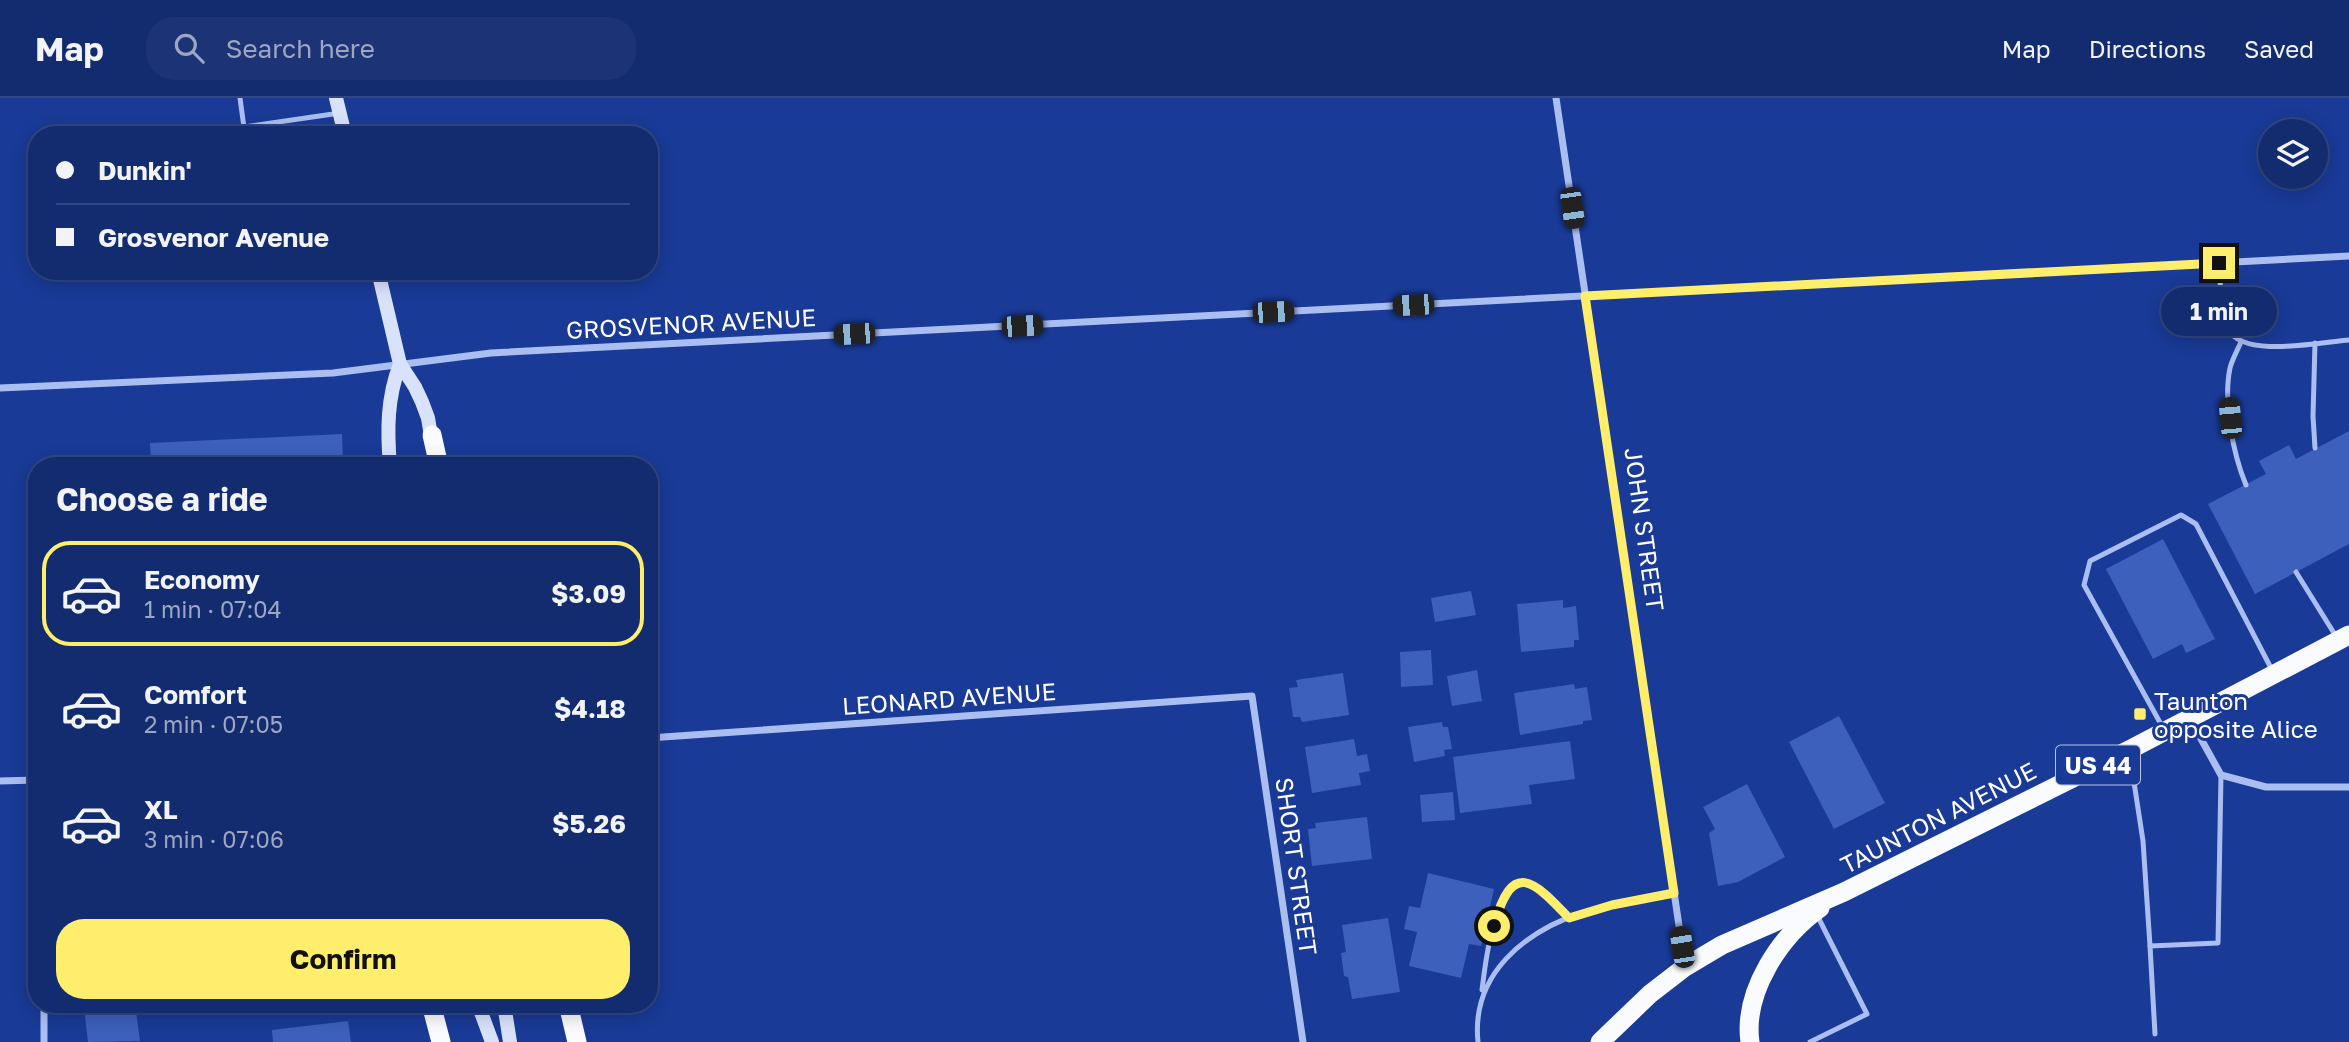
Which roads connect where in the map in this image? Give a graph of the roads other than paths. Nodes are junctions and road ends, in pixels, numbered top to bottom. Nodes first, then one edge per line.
1 (240, 98) edge
2 (336, 98) edge
3 (1556, 98) edge
4 (340, 113) junction
5 (244, 126) edge
6 (251, 126) edge
7 (343, 126) edge
8 (2349, 256) edge
9 (2219, 263) junction
10 (380, 280) edge
11 (1585, 296) junction
12 (2349, 340) edge
13 (2241, 342) junction
14 (2315, 343) junction
15 (400, 364) junction
16 (0, 388) edge
17 (432, 435) joint
18 (2315, 448) dead end
19 (390, 457) edge
20 (435, 457) edge
21 (2246, 485) dead end
22 (2296, 572) dead end
23 (2344, 637) edge
24 (2274, 674) junction
25 (1252, 696) joint
26 (2190, 718) junction
27 (2165, 731) junction
28 (658, 737) edge
29 (2129, 750) junction
30 (2221, 775) junction
31 (28, 780) edge
32 (0, 781) edge
33 (2349, 787) edge
34 (1844, 892) junction
35 (1674, 893) junction
36 (1815, 912) junction
37 (1569, 918) junction
38 (2150, 946) junction
39 (1685, 967) junction
40 (1479, 1007) junction
41 (44, 1013) edge
42 (433, 1013) edge
43 (481, 1013) edge
44 (505, 1013) edge
45 (570, 1013) edge
46 (2155, 1034) dead end
47 (44, 1042) edge
48 (441, 1042) edge
49 (492, 1042) edge
50 (510, 1042) edge
51 (577, 1042) edge
52 (1303, 1042) edge
53 (1478, 1042) edge
54 (1600, 1042) edge
55 (1750, 1042) edge
56 (1810, 1042) edge

1 - 5 lane
2 - 4 main road
3 - 11 street, JOHN STREET
4 - 6 lane
4 - 7 main road
8 - 9 street, GROSVENOR AVENUE
9 - 11 street, GROSVENOR AVENUE
9 - 13 lane
10 - 15 main road
11 - 15 street, GROSVENOR AVENUE
11 - 35 street, JOHN STREET
12 - 14 lane
13 - 14 lane
13 - 21 lane
14 - 18 lane
15 - 16 street, GROSVENOR AVENUE
15 - 17 main road
15 - 19 main road
17 - 20 highway
22 - 23 lane
23 - 24 highway, TAUNTON AVENUE / US 44
24 - 26 highway, TAUNTON AVENUE / US 44
24 - 27 lane
25 - 28 street, LEONARD AVENUE
25 - 52 street, SHORT STREET
26 - 27 highway, TAUNTON AVENUE / US 44
26 - 30 street
27 - 29 highway, TAUNTON AVENUE / US 44
29 - 34 highway, TAUNTON AVENUE / US 44
29 - 38 lane
30 - 33 street
30 - 38 lane
31 - 32 street
34 - 36 highway, US 44
34 - 39 highway, TAUNTON AVENUE / US 44
35 - 37 lane
35 - 39 street, JOHN STREET
36 - 55 highway, US 44
36 - 56 lane
37 - 40 lane
37 - 40 lane
38 - 46 lane
39 - 54 highway, TAUNTON AVENUE / US 44
40 - 53 lane
41 - 47 street
42 - 48 highway
43 - 49 main road
44 - 50 main road
45 - 51 highway

